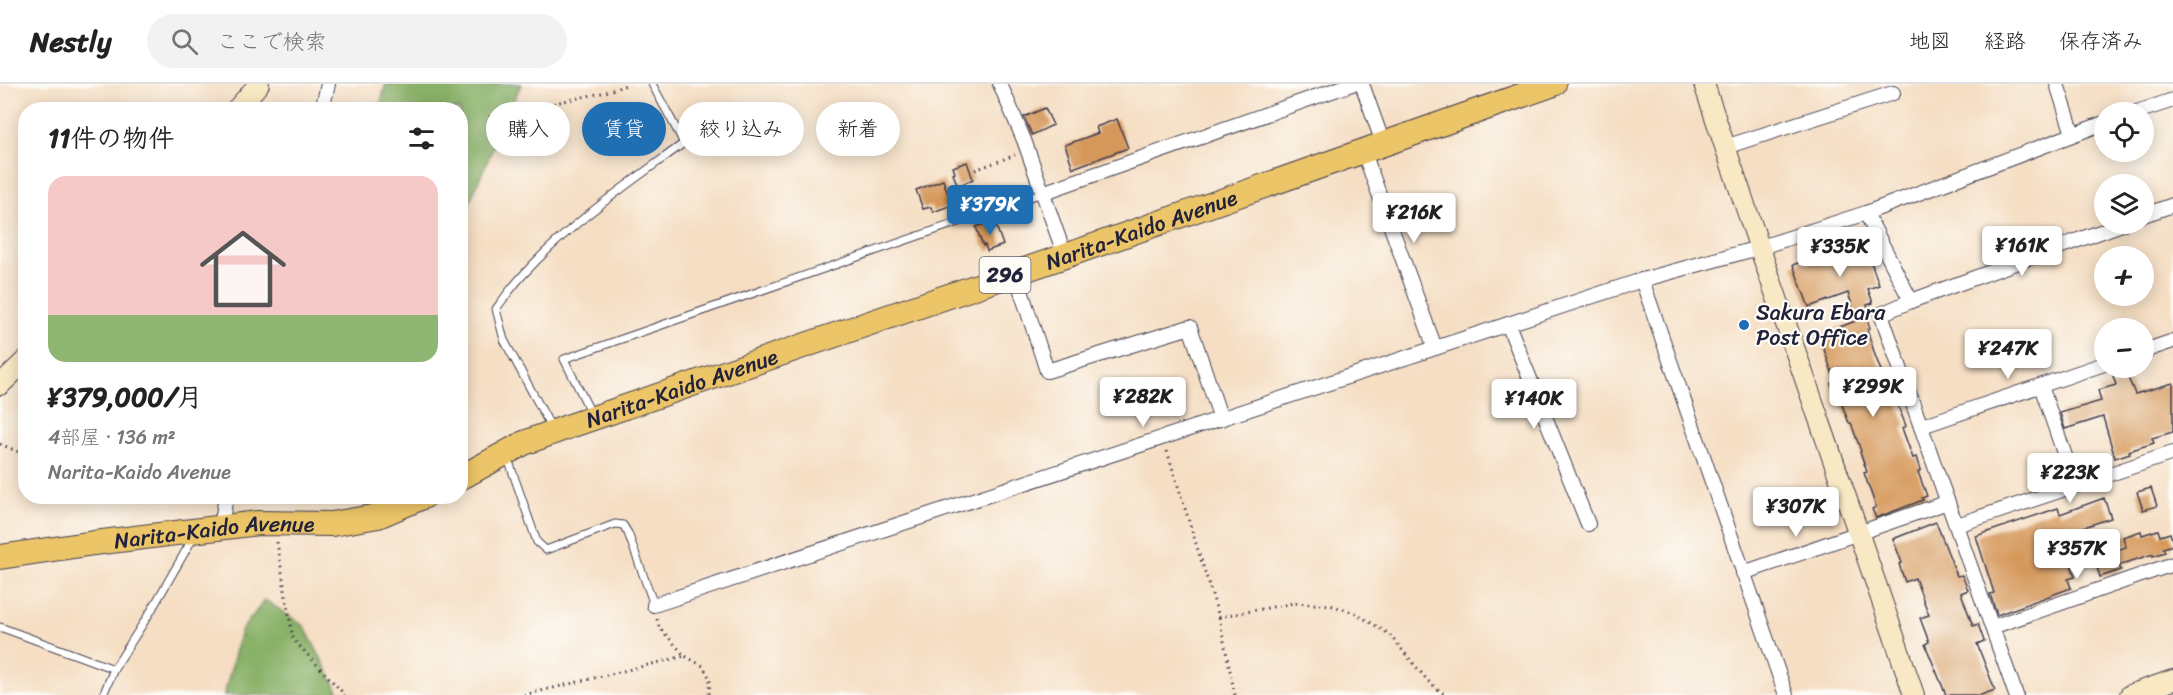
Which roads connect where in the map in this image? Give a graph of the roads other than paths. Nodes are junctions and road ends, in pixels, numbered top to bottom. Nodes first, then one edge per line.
1 (259, 84) edge
2 (328, 84) edge
3 (652, 84) edge
4 (1000, 84) edge
5 (1352, 84) edge
6 (1362, 84) edge
7 (1554, 84) edge
8 (1704, 84) edge
9 (2056, 84) edge
10 (1893, 93) dead end
11 (2173, 100) edge
12 (243, 102) edge
13 (324, 102) edge
14 (2154, 106) edge
15 (2094, 127) edge
16 (2073, 134) junction
17 (1373, 147) junction
18 (1725, 147) junction
19 (1042, 193) junction
20 (2173, 205) edge
21 (2154, 212) edge
22 (1866, 213) junction
23 (2095, 234) edge
24 (1758, 248) junction
25 (1065, 256) junction
26 (1015, 272) junction
27 (1642, 280) junction
28 (1911, 301) junction
29 (1508, 324) junction
30 (2173, 341) edge
31 (1435, 348) junction
32 (2154, 348) edge
33 (2094, 367) edge
34 (18, 368) edge
35 (0, 385) edge
36 (2041, 386) junction
37 (594, 418) junction
38 (1221, 419) junction
39 (1922, 426) junction
40 (553, 432) junction
41 (507, 453) junction
42 (2173, 453) edge
43 (468, 474) edge
44 (2075, 485) junction
45 (1948, 502) junction
46 (225, 504) edge
47 (406, 504) edge
48 (1588, 524) dead end
49 (1957, 525) junction
50 (221, 527) junction
51 (197, 530) junction
52 (1859, 533) junction
53 (0, 557) edge
54 (2173, 564) edge
55 (1743, 573) junction
56 (654, 605) joint
57 (0, 627) edge
58 (1992, 627) junction
59 (114, 669) junction
60 (2173, 680) edge
61 (102, 695) edge
62 (1786, 695) edge
63 (1914, 695) edge
64 (2016, 695) edge
65 (2130, 695) edge

1 - 12 street
2 - 13 street
3 - 40 lane
4 - 19 street
5 - 19 street
6 - 17 street
7 - 17 highway, Narita-Kaido Avenue / 296
8 - 18 street
9 - 16 street
10 - 18 street
11 - 14 street
15 - 16 street
16 - 22 street
17 - 25 highway, Narita-Kaido Avenue / 296
17 - 31 street
18 - 24 street
19 - 25 street
19 - 37 lane
20 - 21 street
22 - 24 street
22 - 28 street
23 - 28 street
24 - 27 street
24 - 52 street
25 - 26 highway, Narita-Kaido Avenue / 296
26 - 37 highway, Narita-Kaido Avenue / 296
26 - 38 street
27 - 29 street
27 - 55 street
28 - 39 street
29 - 31 street
29 - 48 street
30 - 32 street
31 - 38 street
33 - 36 street
34 - 35 street
36 - 39 street
36 - 44 street
37 - 40 highway, Narita-Kaido Avenue / 296
38 - 56 street
39 - 45 street
40 - 41 highway, Narita-Kaido Avenue / 296
41 - 43 highway, Narita-Kaido Avenue / 296
41 - 56 lane
42 - 44 street
44 - 49 street
45 - 49 street
45 - 52 street
46 - 50 street
47 - 50 highway, Narita-Kaido Avenue
49 - 58 street
50 - 51 highway, Narita-Kaido Avenue
51 - 53 highway, Narita-Kaido Avenue
51 - 59 lane
52 - 55 street
52 - 63 street
54 - 58 street
55 - 62 street
57 - 59 lane
58 - 64 street
59 - 61 lane
60 - 65 street

